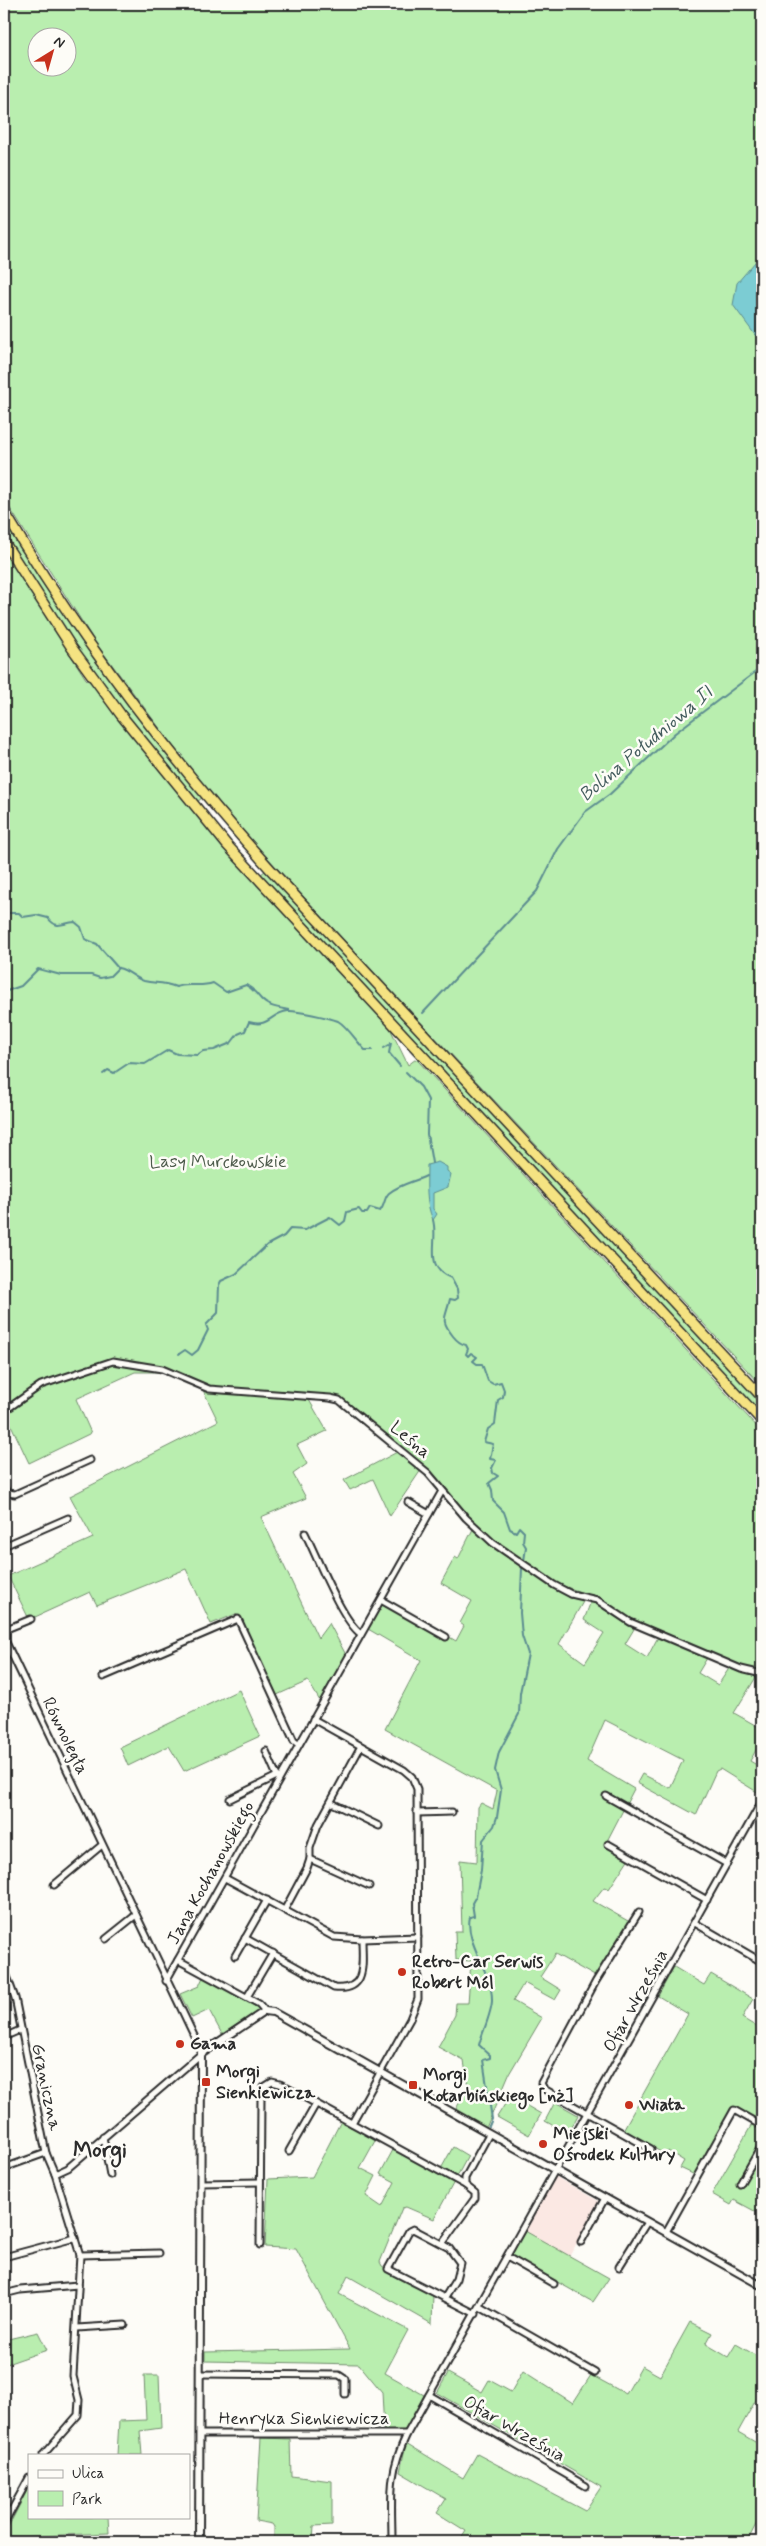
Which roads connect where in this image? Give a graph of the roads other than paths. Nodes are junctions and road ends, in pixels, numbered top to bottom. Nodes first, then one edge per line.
1 (4, 511) edge
2 (4, 542) edge
3 (762, 1397) edge
4 (4, 1408) edge
5 (762, 1421) edge
6 (90, 1460) dead end
7 (4, 1487) edge
8 (442, 1491) junction
9 (408, 1502) dead end
10 (429, 1514) junction
11 (68, 1518) dead end
12 (305, 1533) dead end
13 (4, 1546) edge
14 (381, 1600) junction
15 (31, 1619) dead end
16 (4, 1630) edge
17 (361, 1634) junction
18 (446, 1637) dead end
19 (4, 1638) edge
20 (762, 1674) edge
21 (103, 1677) dead end
22 (313, 1719) junction
23 (298, 1744) junction
24 (361, 1746) junction
25 (266, 1751) dead end
26 (278, 1777) junction
27 (606, 1796) dead end
28 (230, 1799) dead end
29 (762, 1801) edge
30 (332, 1803) junction
31 (452, 1812) dead end
32 (417, 1813) junction
33 (379, 1826) dead end
34 (608, 1844) dead end
35 (102, 1845) junction
36 (310, 1859) junction
37 (726, 1864) junction
38 (225, 1878) junction
39 (54, 1886) dead end
40 (369, 1886) dead end
41 (267, 1900) junction
42 (707, 1900) junction
43 (285, 1909) junction
44 (639, 1912) dead end
45 (136, 1915) junction
46 (695, 1923) junction
47 (418, 1937) junction
48 (245, 1938) junction
49 (362, 1939) junction
50 (106, 1940) dead end
51 (273, 1953) junction
52 (235, 1956) dead end
53 (178, 1960) junction
54 (762, 1962) edge
55 (4, 1968) edge
56 (166, 1981) junction
57 (247, 1997) junction
58 (265, 2011) junction
59 (20, 2030) junction
60 (4, 2037) edge
61 (201, 2054) junction
62 (380, 2073) junction
63 (316, 2104) junction
64 (588, 2114) junction
65 (352, 2123) junction
66 (762, 2126) edge
67 (489, 2134) junction
68 (103, 2137) junction
69 (762, 2145) edge
70 (651, 2149) dead end
71 (289, 2151) dead end
72 (46, 2153) junction
73 (4, 2168) edge
74 (556, 2170) junction
75 (55, 2174) junction
76 (110, 2176) dead end
77 (260, 2182) junction
78 (201, 2183) junction
79 (740, 2184) dead end
80 (465, 2185) junction
81 (605, 2198) junction
82 (647, 2222) junction
83 (666, 2232) junction
84 (75, 2238) junction
85 (581, 2242) dead end
86 (442, 2244) junction
87 (260, 2245) dead end
88 (159, 2254) dead end
89 (80, 2255) junction
90 (4, 2257) edge
91 (507, 2257) junction
92 (619, 2267) dead end
93 (554, 2284) dead end
94 (78, 2285) junction
95 (762, 2286) edge
96 (4, 2294) edge
97 (445, 2297) junction
98 (480, 2307) junction
99 (476, 2314) junction
100 (125, 2325) dead end
101 (77, 2328) junction
102 (595, 2373) dead end
103 (201, 2374) junction
104 (345, 2394) dead end
105 (429, 2396) junction
106 (200, 2434) junction
107 (408, 2434) junction
108 (44, 2454) edge
109 (28, 2480) edge
110 (586, 2486) dead end
111 (4, 2524) edge
112 (199, 2542) edge
113 (392, 2542) edge
114 (403, 2542) edge

1 - 3 highway
2 - 5 highway
4 - 8 street, Leśna
6 - 7 street
8 - 10 street, Jana Kochanowskiego
8 - 20 street, Leśna
9 - 10 street
10 - 14 street, Jana Kochanowskiego
11 - 13 street
12 - 17 street
14 - 17 street, Jana Kochanowskiego
14 - 18 street
15 - 16 street
17 - 22 street, Jana Kochanowskiego
19 - 35 street, Równoległa
21 - 23 street
22 - 23 street, Jana Kochanowskiego
22 - 24 street
23 - 26 street, Jana Kochanowskiego
24 - 30 street
24 - 32 street
25 - 26 street
26 - 28 street, Jana Kochanowskiego
26 - 38 street, Jana Kochanowskiego
27 - 37 street
29 - 37 street, Ofiar Września
30 - 33 street
30 - 36 street
31 - 32 street
32 - 47 street
34 - 42 street
35 - 39 street
35 - 45 street, Równoległa
36 - 40 street
36 - 43 street
37 - 42 street, Ofiar Września
38 - 41 street
38 - 53 street, Jana Kochanowskiego
41 - 43 street
41 - 48 street
42 - 46 street, Ofiar Września
43 - 49 street
44 - 64 street
45 - 50 street
45 - 56 street, Równoległa
46 - 54 street
46 - 64 street, Ofiar Września
47 - 49 street
47 - 62 street
48 - 51 street
48 - 52 street
49 - 51 street
51 - 57 street
53 - 56 street, Jana Kochanowskiego
53 - 57 street
55 - 59 street, Graniczna
56 - 61 street, Równoległa
57 - 58 street
58 - 61 street
58 - 62 street
59 - 60 street
59 - 72 street, Graniczna
61 - 68 street
61 - 78 street, Henryka Sienkiewicza
62 - 65 street
62 - 67 street
63 - 65 street
63 - 71 street
63 - 77 street
64 - 70 street
64 - 74 street, Ofiar Września
65 - 80 street
66 - 83 street
67 - 74 street
67 - 80 street
68 - 75 street
68 - 76 street
69 - 79 street
72 - 73 street
72 - 75 street, Graniczna
74 - 81 street
74 - 91 street, Ofiar Września
75 - 84 street, Graniczna
77 - 78 street
77 - 87 street
78 - 103 street, Henryka Sienkiewicza
80 - 86 street
81 - 82 street
81 - 85 street
82 - 83 street
82 - 92 street
83 - 95 street
84 - 89 street, Graniczna
84 - 90 street
86 - 97 street
86 - 97 street
88 - 89 street
89 - 94 street, Graniczna
91 - 93 street
91 - 98 street, Ofiar Września
94 - 96 street
94 - 101 street, Graniczna
97 - 99 street
98 - 99 street, Ofiar Września
98 - 102 street
99 - 105 street, Ofiar Września
100 - 101 street
101 - 108 street, Graniczna
103 - 104 street, Henryka Sienkiewicza
103 - 106 street, Henryka Sienkiewicza
105 - 107 street, Ofiar Września
105 - 110 street, Ofiar Września
106 - 107 street, Henryka Sienkiewicza
106 - 112 street, Henryka Sienkiewicza
107 - 113 street, Ofiar Września
109 - 111 street
113 - 114 street, Ofiar Września

